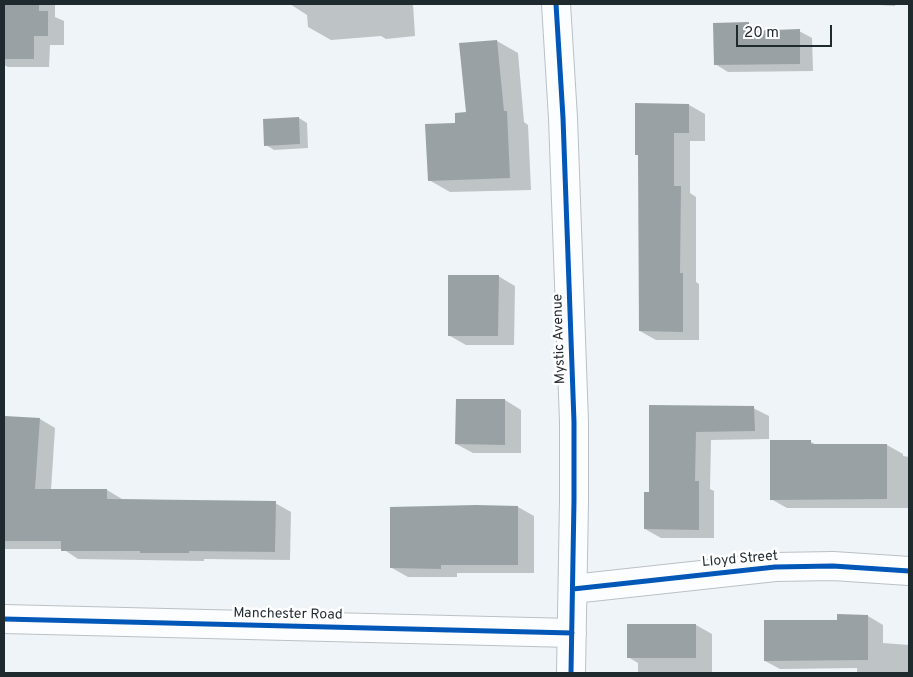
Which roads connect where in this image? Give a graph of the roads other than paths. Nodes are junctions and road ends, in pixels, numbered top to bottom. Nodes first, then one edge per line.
1 (556, 4) edge
2 (909, 571) edge
3 (573, 589) junction
4 (4, 619) edge
5 (572, 633) junction
6 (571, 673) edge

1 - 3 street, Mystic Avenue
2 - 3 street, Lloyd Street
3 - 5 street, Mystic Avenue
4 - 5 street, Manchester Road
5 - 6 street, Mystic Avenue

